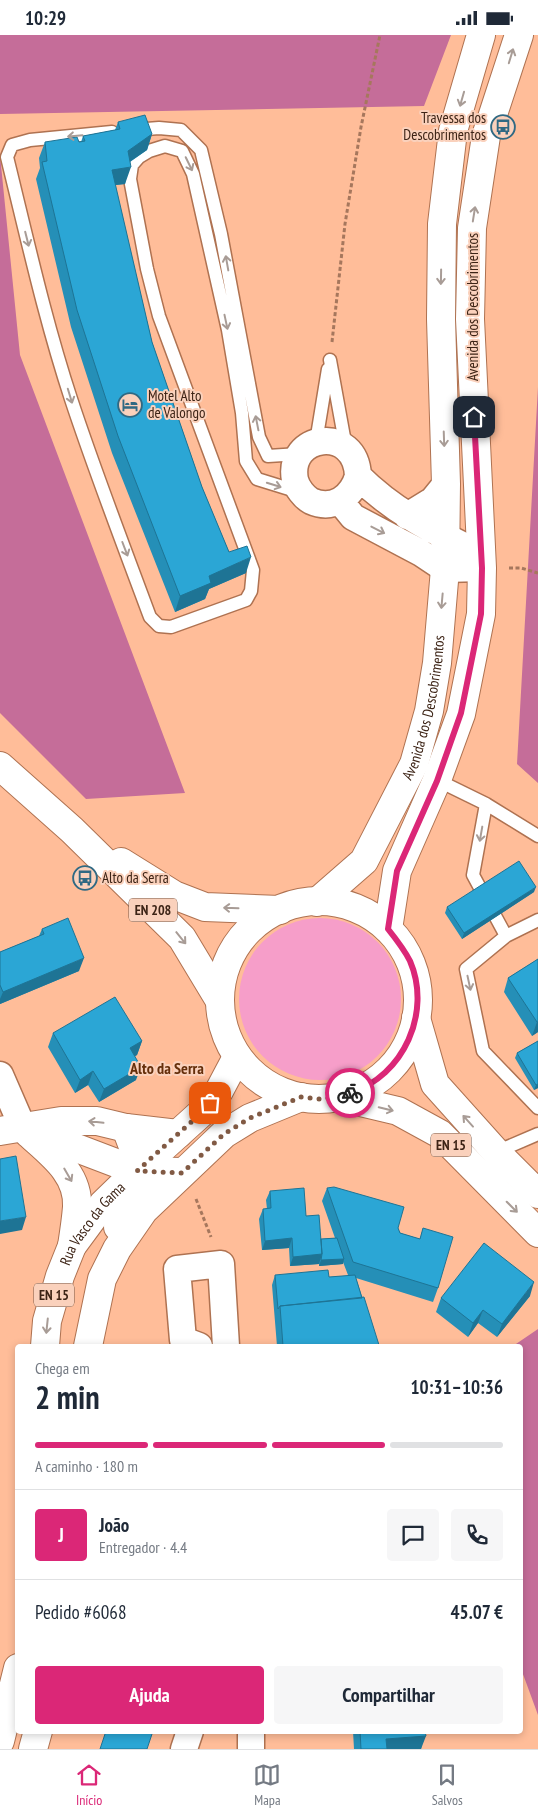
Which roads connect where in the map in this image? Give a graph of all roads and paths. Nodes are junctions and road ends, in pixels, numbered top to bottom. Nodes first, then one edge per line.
1 (380, 35) edge
2 (481, 35) edge
3 (519, 35) edge
4 (330, 360) junction
5 (308, 448) junction
6 (346, 448) junction
7 (358, 476) junction
8 (446, 484) junction
9 (302, 493) junction
10 (340, 501) junction
11 (407, 516) junction
12 (446, 537) junction
13 (481, 561) junction
14 (445, 569) junction
15 (0, 766) edge
16 (437, 781) junction
17 (486, 804) junction
18 (72, 830) junction
19 (538, 836) edge
20 (317, 901) junction
21 (280, 910) junction
22 (538, 920) edge
23 (388, 929) junction
24 (506, 936) junction
25 (220, 1001) junction
26 (416, 1018) junction
27 (237, 1057) junction
28 (0, 1075) edge
29 (301, 1097) junction
30 (339, 1097) junction
31 (538, 1108) edge
32 (11, 1129) edge
33 (126, 1129) junction
34 (178, 1134) junction
35 (538, 1134) edge
36 (496, 1152) junction
37 (137, 1171) junction
38 (182, 1173) junction
39 (538, 1194) edge
40 (196, 1199) dead end
41 (202, 1211) dead end
42 (538, 1233) edge
43 (72, 1246) junction
44 (92, 1319) junction
45 (46, 1344) edge
46 (88, 1344) edge
47 (194, 1344) edge
48 (226, 1344) edge
49 (15, 1680) edge
50 (37, 1734) edge
51 (189, 1734) edge
52 (251, 1734) edge
53 (0, 1741) edge
54 (33, 1749) edge
55 (184, 1749) edge
56 (251, 1749) edge

1 - 4 path
2 -> 8 main road, Avenida dos Descobrimentos
13 -> 3 main road, Avenida dos Descobrimentos
4 - 5 lane
4 - 6 lane
5 - 6 street
5 - 9 street
5 -> 9 lane
6 - 7 street
7 - 10 street
7 - 11 street
8 - 11 street
8 - 12 main road, Avenida dos Descobrimentos
9 - 10 street
10 -> 14 street
11 - 12 street
12 - 13 street
12 - 14 main road, Avenida dos Descobrimentos
13 - 14 street
13 - 16 main road, Avenida dos Descobrimentos
14 -> 20 main road, Avenida dos Descobrimentos
15 - 18 main road, EN 208
16 - 17 lane
16 - 23 main road, Avenida dos Descobrimentos
17 - 19 lane
17 -> 24 lane
21 -> 18 main road, EN 208
18 -> 25 main road, EN 208
20 - 21 main road
20 - 23 main road
21 - 25 main road
22 - 24 lane
23 - 26 main road
24 -> 31 lane
25 - 27 main road
26 - 30 main road
36 -> 26 main road, EN 15
27 - 29 main road
27 - 34 main road, Rua Vasco da Gama / EN 15
28 - 32 street
29 - 30 main road
29 - 38 main road, Rua Vasco da Gama / EN 15
30 -> 42 main road, EN 15
33 -> 32 main road
32 - 37 main road
32 -> 43 main road
33 - 34 main road
33 - 37 main road
34 - 37 main road, Rua Vasco da Gama / EN 15
35 - 36 lane
36 - 39 main road, EN 15
37 - 38 main road
37 - 43 main road, Rua Vasco da Gama / EN 15
37 - 44 main road
38 - 44 main road, Rua Vasco da Gama / EN 15
40 - 41 path
43 -> 45 main road, Rua Vasco da Gama / EN 15
44 - 46 main road, Rua Vasco da Gama / EN 15
47 - 48 street
49 - 53 main road
50 - 54 main road
51 - 55 street
52 - 56 street

